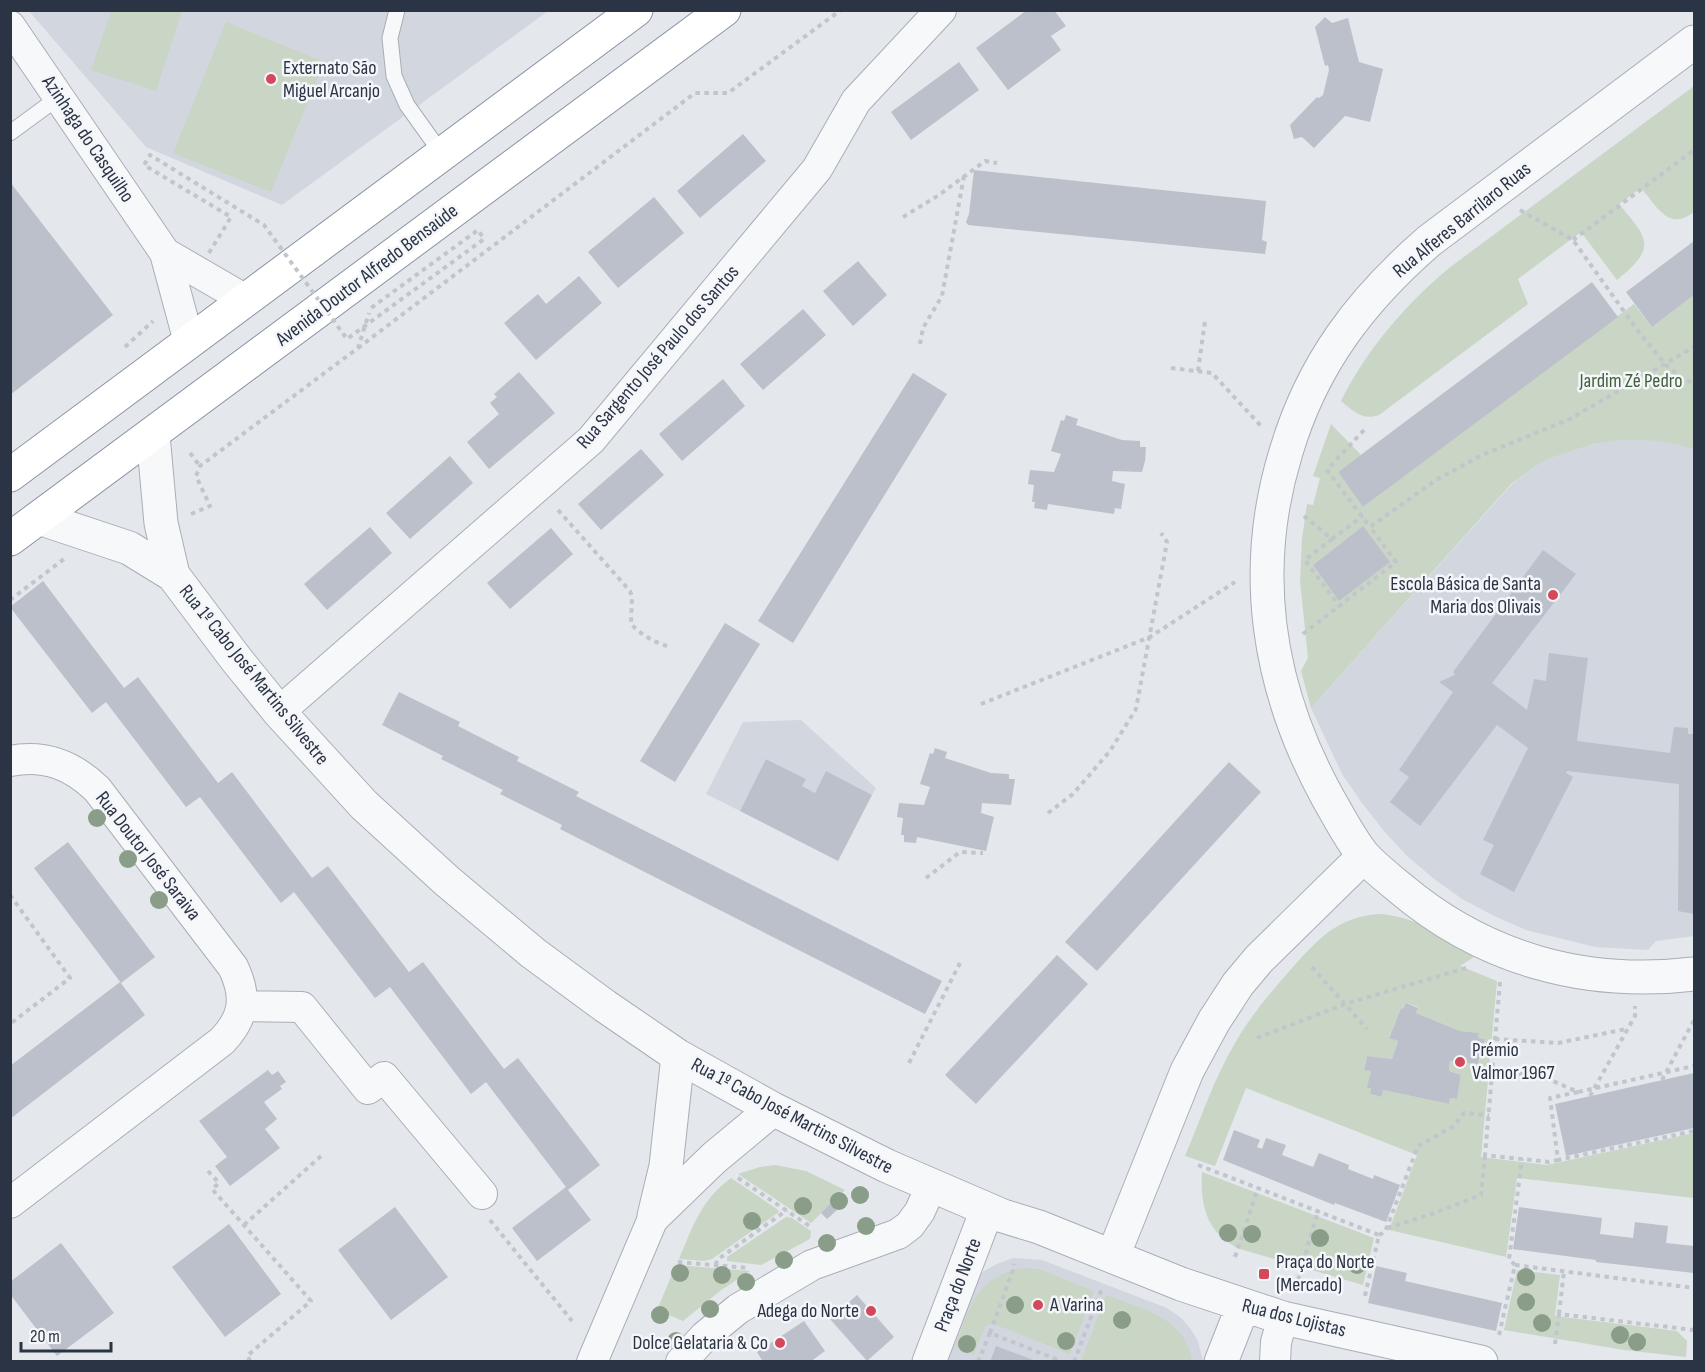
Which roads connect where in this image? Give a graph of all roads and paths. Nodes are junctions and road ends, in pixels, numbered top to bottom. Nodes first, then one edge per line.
1 (397, 10) edge
2 (636, 10) edge
3 (724, 10) edge
4 (841, 10) edge
5 (941, 10) edge
6 (10, 26) edge
7 (1695, 42) edge
8 (59, 97) junction
9 (10, 133) edge
10 (1695, 150) edge
11 (442, 154) junction
12 (997, 163) dead end
13 (964, 176) junction
14 (1503, 185) junction
15 (903, 217) dead end
16 (1573, 240) junction
17 (165, 253) junction
18 (209, 253) dead end
19 (246, 300) junction
20 (1204, 321) dead end
21 (189, 342) junction
22 (920, 344) dead end
23 (1695, 347) edge
24 (358, 348) junction
25 (1665, 364) junction
26 (1171, 368) dead end
27 (1198, 371) junction
28 (1695, 383) edge
29 (1261, 426) dead end
30 (1364, 430) dead end
31 (153, 435) junction
32 (190, 453) dead end
33 (200, 466) junction
34 (10, 475) edge
35 (1275, 494) junction
36 (552, 502) dead end
37 (1363, 516) junction
38 (182, 517) dead end
39 (39, 518) junction
40 (1370, 527) junction
41 (1161, 533) dead end
42 (10, 539) edge
43 (1332, 539) junction
44 (71, 553) dead end
45 (173, 575) junction
46 (1236, 582) dead end
47 (10, 600) edge
48 (1340, 607) junction
49 (1150, 637) junction
50 (667, 646) dead end
51 (1274, 652) junction
52 (981, 704) dead end
53 (279, 712) junction
54 (10, 761) edge
55 (1048, 813) dead end
56 (983, 853) dead end
57 (1364, 856) junction
58 (926, 878) dead end
59 (10, 895) edge
60 (960, 963) dead end
61 (1312, 967) dead end
62 (1472, 967) dead end
63 (1695, 974) edge
64 (1500, 979) dead end
65 (1636, 1003) dead end
66 (1345, 1004) junction
67 (242, 1006) junction
68 (1695, 1020) edge
69 (10, 1024) edge
70 (1367, 1029) dead end
71 (1626, 1029) junction
72 (1257, 1038) dead end
73 (1495, 1039) junction
74 (678, 1056) junction
75 (909, 1063) dead end
76 (1695, 1066) edge
77 (1492, 1072) junction
78 (1666, 1072) junction
79 (1662, 1080) dead end
80 (1595, 1088) junction
81 (1578, 1092) junction
82 (1590, 1096) dead end
83 (773, 1109) junction
84 (1489, 1115) junction
85 (1695, 1131) edge
86 (1485, 1155) junction
87 (321, 1156) dead end
88 (1522, 1159) junction
89 (1558, 1160) junction
90 (1198, 1165) dead end
91 (208, 1171) dead end
92 (735, 1176) dead end
93 (931, 1186) junction
94 (1258, 1188) junction
95 (10, 1203) edge
96 (486, 1207) joint
97 (786, 1210) junction
98 (987, 1210) junction
99 (1318, 1211) junction
100 (654, 1216) junction
101 (244, 1226) junction
102 (811, 1227) dead end
103 (1386, 1228) junction
104 (1379, 1235) junction
105 (1113, 1256) junction
106 (1235, 1257) dead end
107 (678, 1262) dead end
108 (1014, 1264) dead end
109 (716, 1265) junction
110 (1515, 1265) junction
111 (755, 1268) dead end
112 (1564, 1271) junction
113 (1298, 1281) dead end
114 (1102, 1288) dead end
115 (1695, 1288) edge
116 (1364, 1300) dead end
117 (1242, 1306) junction
118 (1559, 1314) junction
119 (1283, 1318) junction
120 (572, 1321) dead end
121 (1695, 1330) edge
122 (990, 1333) junction
123 (1499, 1335) dead end
124 (1555, 1344) dead end
125 (251, 1362) edge
126 (592, 1362) edge
127 (681, 1362) edge
128 (929, 1362) edge
129 (978, 1362) edge
130 (1063, 1362) edge
131 (1074, 1362) edge
132 (1221, 1362) edge
133 (1275, 1362) edge
134 (1481, 1362) edge

1 - 11 lane
2 - 11 highway
3 - 31 highway, Avenida Doutor Alfredo Bensaúde
4 - 24 path
5 - 53 street, Rua Sargento José Paulo dos Santos
6 - 8 street, Azinhaga do Casquilho
7 - 14 street, Rua Alferes Barrilaro Ruas
8 - 9 lane
8 - 17 street, Azinhaga do Casquilho
10 - 16 path
11 - 19 highway
12 - 13 path
13 - 15 path
13 - 22 path
14 - 16 path
14 - 35 street, Rua Alferes Barrilaro Ruas
16 - 25 path
17 - 19 street, Azinhaga do Casquilho
17 - 21 street, Azinhaga do Casquilho
18 - 24 path, bridge
19 - 21 highway
20 - 27 path
21 - 34 highway
23 - 25 path
24 - 33 path
25 - 28 path
25 - 40 path
26 - 27 path
27 - 29 path
30 - 37 path
31 - 39 highway, Avenida Doutor Alfredo Bensaúde
31 - 45 street, Rua 1º Cabo José Martins Silvestre
32 - 33 path
33 - 38 path
35 - 43 path
35 - 51 street, Rua Alferes Barrilaro Ruas
36 - 50 path
37 - 40 path
37 - 43 path
39 - 42 highway, Avenida Doutor Alfredo Bensaúde
39 - 45 street, Rua 1º Cabo José Martins Silvestre
40 - 48 path
41 - 49 path
43 - 48 path
44 - 47 path
45 - 53 street, Rua 1º Cabo José Martins Silvestre
46 - 49 path
48 - 51 path
49 - 52 path
49 - 55 path
51 - 57 street, Rua Alferes Barrilaro Ruas
53 - 74 street, Rua 1º Cabo José Martins Silvestre
54 - 67 street, Rua Doutor José Saraiva
56 - 58 path
57 - 63 street, Rua Alferes Barrilaro Ruas
57 - 105 street
59 - 69 path
60 - 75 path
61 - 66 path
62 - 66 path
64 - 73 path
65 - 71 path
66 - 70 path
66 - 72 path
67 - 95 street
67 - 96 street
68 - 78 path
71 - 73 path
71 - 80 path
73 - 77 path
74 - 83 street, Rua 1º Cabo José Martins Silvestre
74 - 100 street
76 - 78 path
77 - 81 path
77 - 84 path
78 - 79 path
78 - 80 path
80 - 81 path
80 - 82 path
81 - 89 path
83 - 93 street, Rua 1º Cabo José Martins Silvestre
83 - 100 street
84 - 86 path
84 - 103 path
85 - 89 path
86 - 88 path
86 - 103 path
87 - 101 path
88 - 89 path
88 - 110 path
90 - 94 path
91 - 101 path
92 - 97 path
93 - 98 street, Rua 1º Cabo José Martins Silvestre
93 - 127 street
94 - 99 path
94 - 106 path
96 - 120 path
97 - 102 path
97 - 109 path
98 - 105 street, Rua 1º Cabo José Martins Silvestre
98 - 128 street, Praça do Norte
99 - 104 path
99 - 113 path
100 - 126 street
101 - 125 path
103 - 104 path
104 - 116 path
105 - 117 street, Rua dos Lojistas
107 - 109 path
108 - 122 path
109 - 111 path
110 - 112 path
110 - 123 path
112 - 115 path
112 - 118 path
114 - 131 path
117 - 119 street, Rua dos Lojistas
117 - 132 street
118 - 121 path
118 - 124 path
119 - 133 street
119 - 134 street, Rua dos Lojistas
122 - 129 path
122 - 130 path

